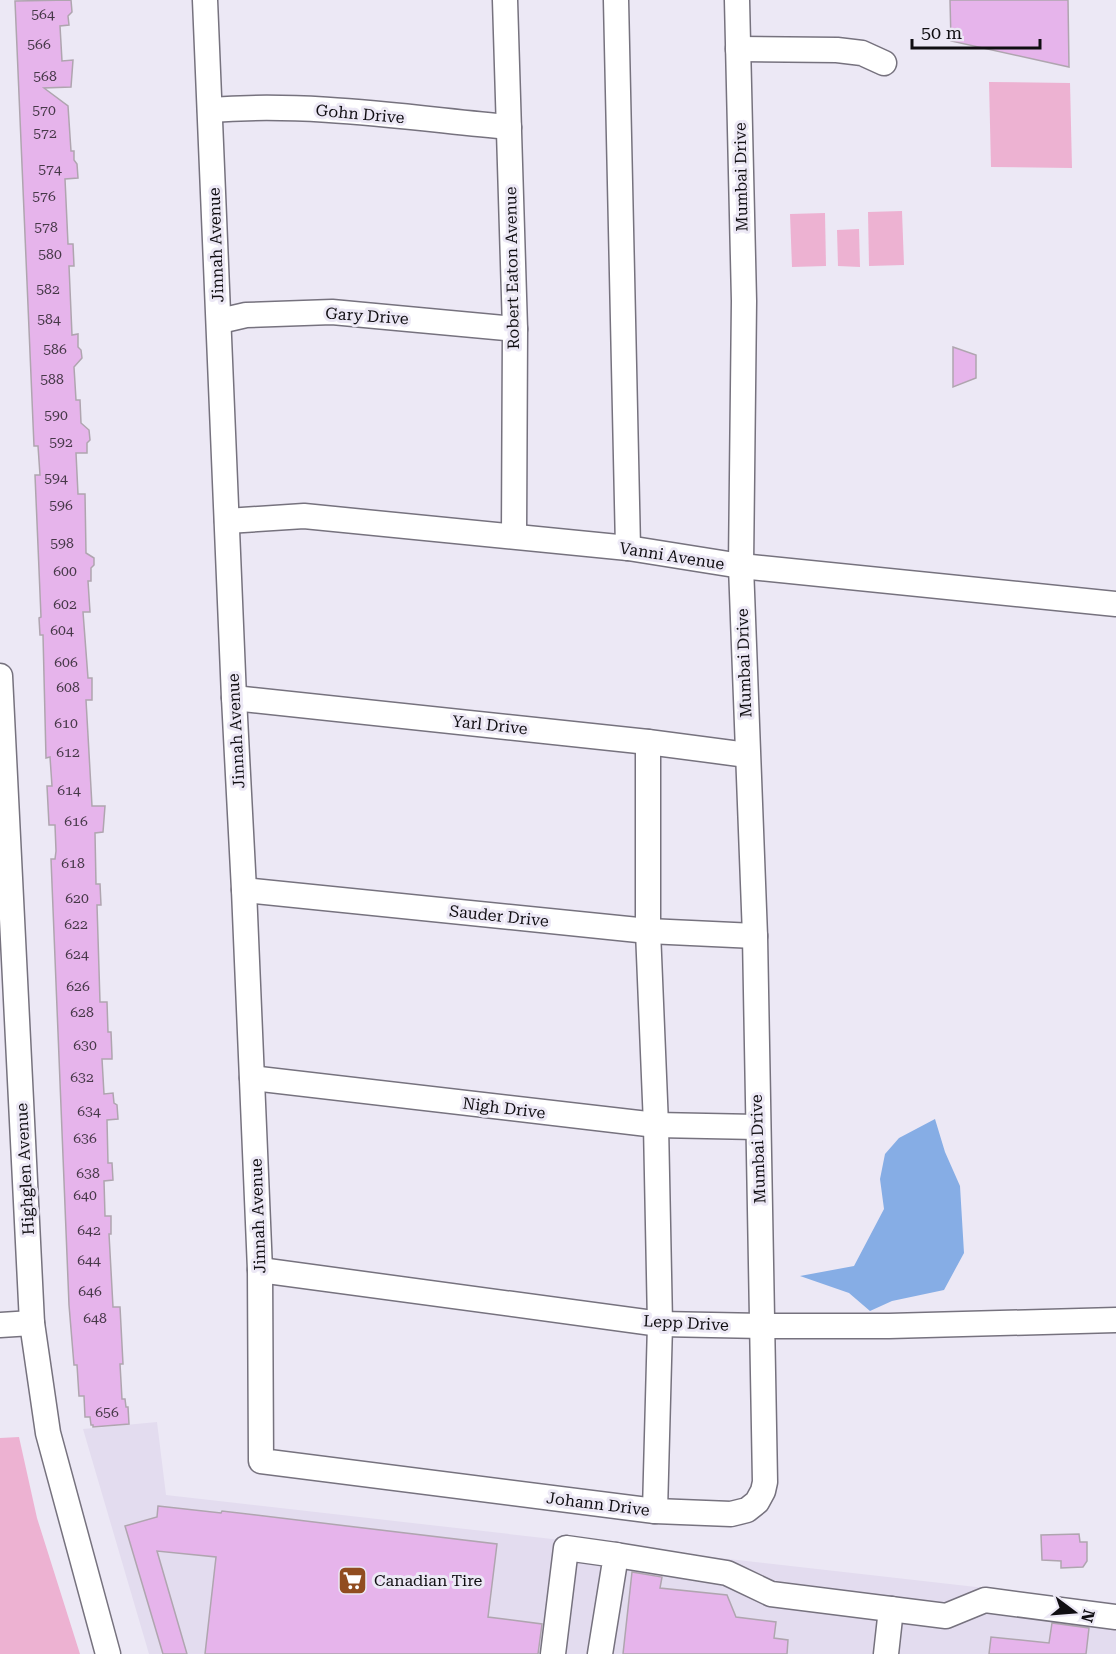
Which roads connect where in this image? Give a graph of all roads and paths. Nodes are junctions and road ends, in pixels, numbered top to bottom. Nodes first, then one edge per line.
1 (205, 0) edge
2 (505, 0) edge
3 (616, 0) edge
4 (737, 0) edge
5 (738, 49) junction
6 (884, 63) dead end
7 (210, 110) junction
8 (508, 127) junction
9 (219, 321) junction
10 (514, 329) junction
11 (227, 521) junction
12 (514, 536) junction
13 (628, 548) junction
14 (741, 566) junction
15 (1116, 604) edge
16 (0, 676) edge
17 (234, 698) junction
18 (648, 742) junction
19 (747, 755) junction
20 (244, 890) junction
21 (648, 932) junction
22 (755, 936) junction
23 (252, 1078) junction
24 (656, 1125) junction
25 (757, 1127) junction
26 (260, 1270) junction
27 (1116, 1320) edge
28 (32, 1323) junction
29 (0, 1324) edge
30 (660, 1324) junction
31 (764, 1326) junction
32 (261, 1461) joint
33 (655, 1511) junction
34 (616, 1555) junction
35 (891, 1609) junction
36 (1116, 1617) edge
37 (108, 1654) edge
38 (553, 1654) edge
39 (600, 1654) edge
40 (886, 1654) edge

1 - 7 street, Jinnah Avenue
2 - 8 street, Robert Eaton Avenue
3 - 13 street
4 - 5 street, Mumbai Drive
5 - 6 street
5 - 14 street, Mumbai Drive
7 - 8 street, Gohn Drive
7 - 9 street, Jinnah Avenue
8 - 10 street, Robert Eaton Avenue
9 - 10 street, Gary Drive
9 - 11 street, Jinnah Avenue
10 - 12 street, Robert Eaton Avenue
11 - 12 street, Vanni Avenue
11 - 17 street, Jinnah Avenue
12 - 13 street, Vanni Avenue
13 - 14 street, Vanni Avenue
14 - 15 street, Vanni Avenue
14 - 19 street, Mumbai Drive
16 - 28 street, Highglen Avenue
17 - 18 street, Yarl Drive
17 - 20 street, Jinnah Avenue
18 - 19 street, Yarl Drive
18 - 21 street
19 - 22 street, Mumbai Drive
20 - 21 street, Sauder Drive
20 - 23 street, Jinnah Avenue
21 - 22 street, Sauder Drive
21 - 24 street
22 - 25 street, Mumbai Drive
23 - 24 street, Nigh Drive
23 - 26 street, Jinnah Avenue
24 - 25 street, Nigh Drive
24 - 30 street
25 - 31 street, Mumbai Drive
26 - 30 street, Lepp Drive
26 - 32 street, Jinnah Avenue
27 - 31 street, Lepp Drive
28 - 29 street
28 - 37 street, Highglen Avenue
30 - 31 street, Lepp Drive
30 - 33 street
31 - 33 street, Johann Drive
32 - 33 street, Johann Drive
34 - 35 street
34 - 38 street
34 - 39 street
35 - 36 street
35 - 40 street

